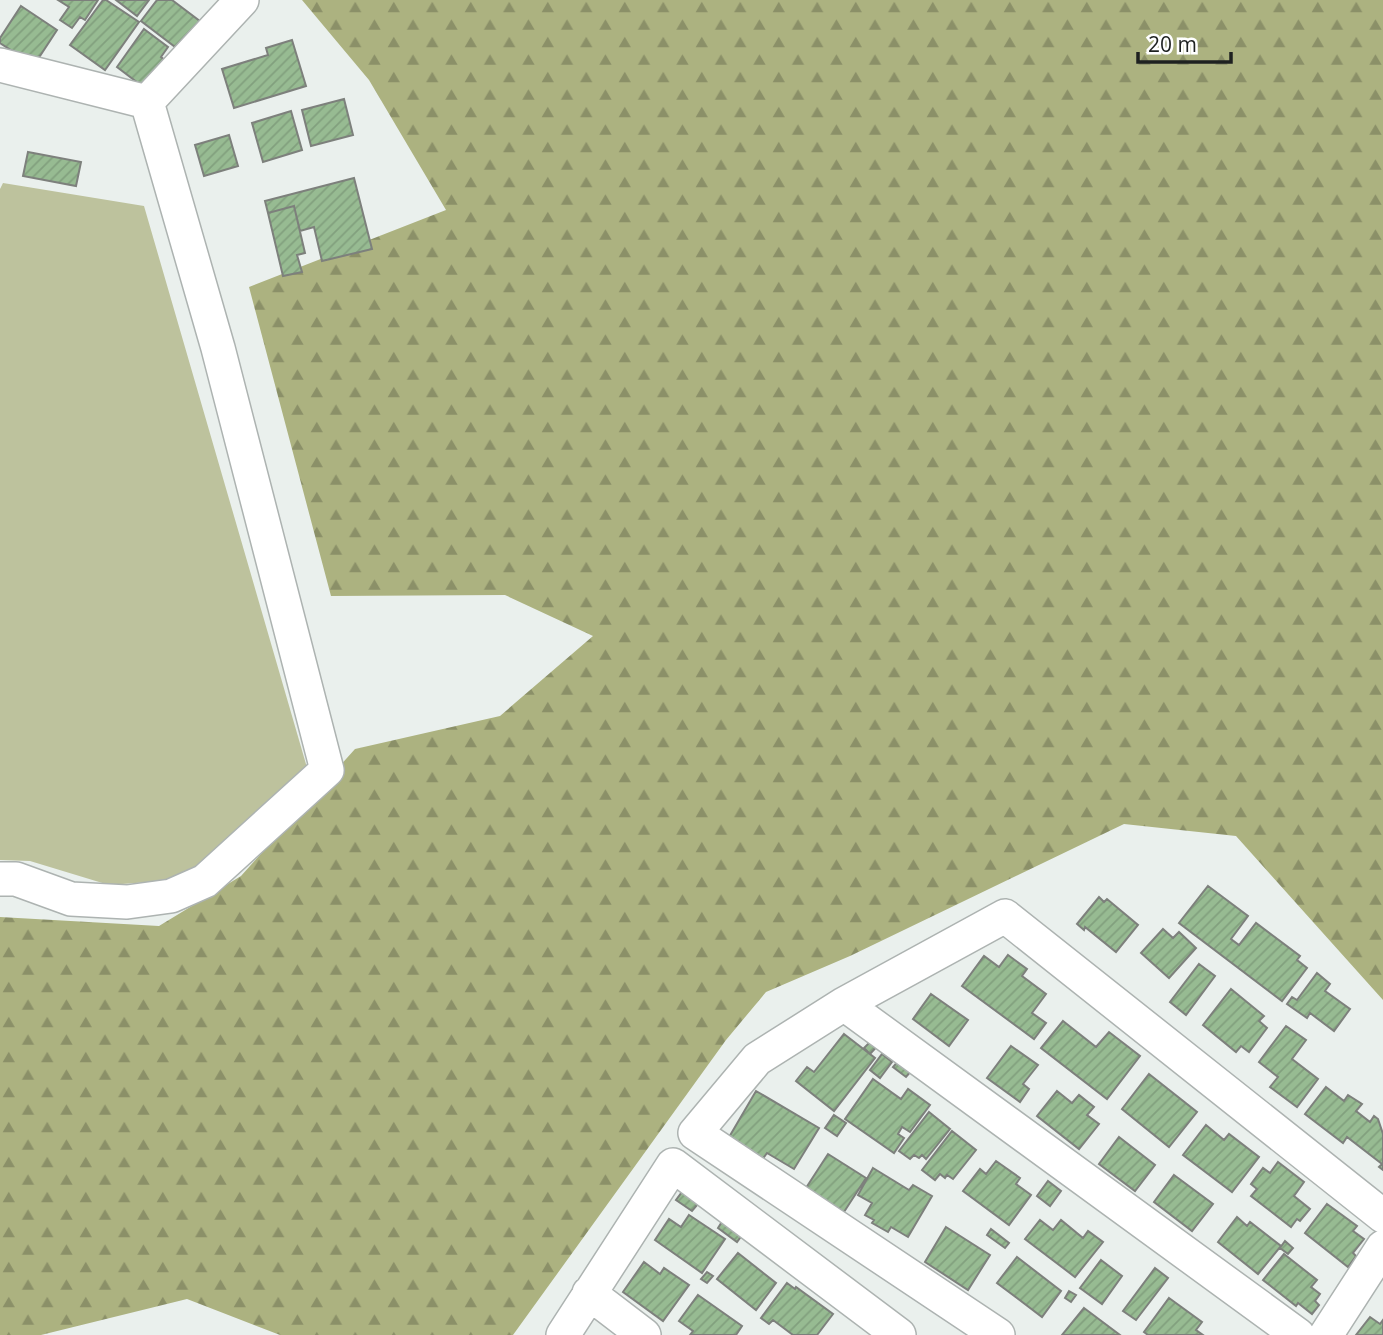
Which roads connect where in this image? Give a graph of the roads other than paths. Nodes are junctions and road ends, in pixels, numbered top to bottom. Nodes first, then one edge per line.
1 (242, 0) edge
2 (0, 65) edge
3 (147, 102) junction
4 (0, 879) edge
5 (844, 1004) junction
6 (1383, 1216) edge
7 (1383, 1247) edge
8 (589, 1293) junction
9 (562, 1335) edge
10 (643, 1335) edge
11 (899, 1335) edge
12 (998, 1335) edge
13 (1297, 1335) edge
14 (1326, 1335) edge

1 - 3 street
2 - 3 street
3 - 4 street
5 - 6 street
5 - 12 street
5 - 13 street
7 - 14 street
8 - 9 street
8 - 10 street
8 - 11 street

